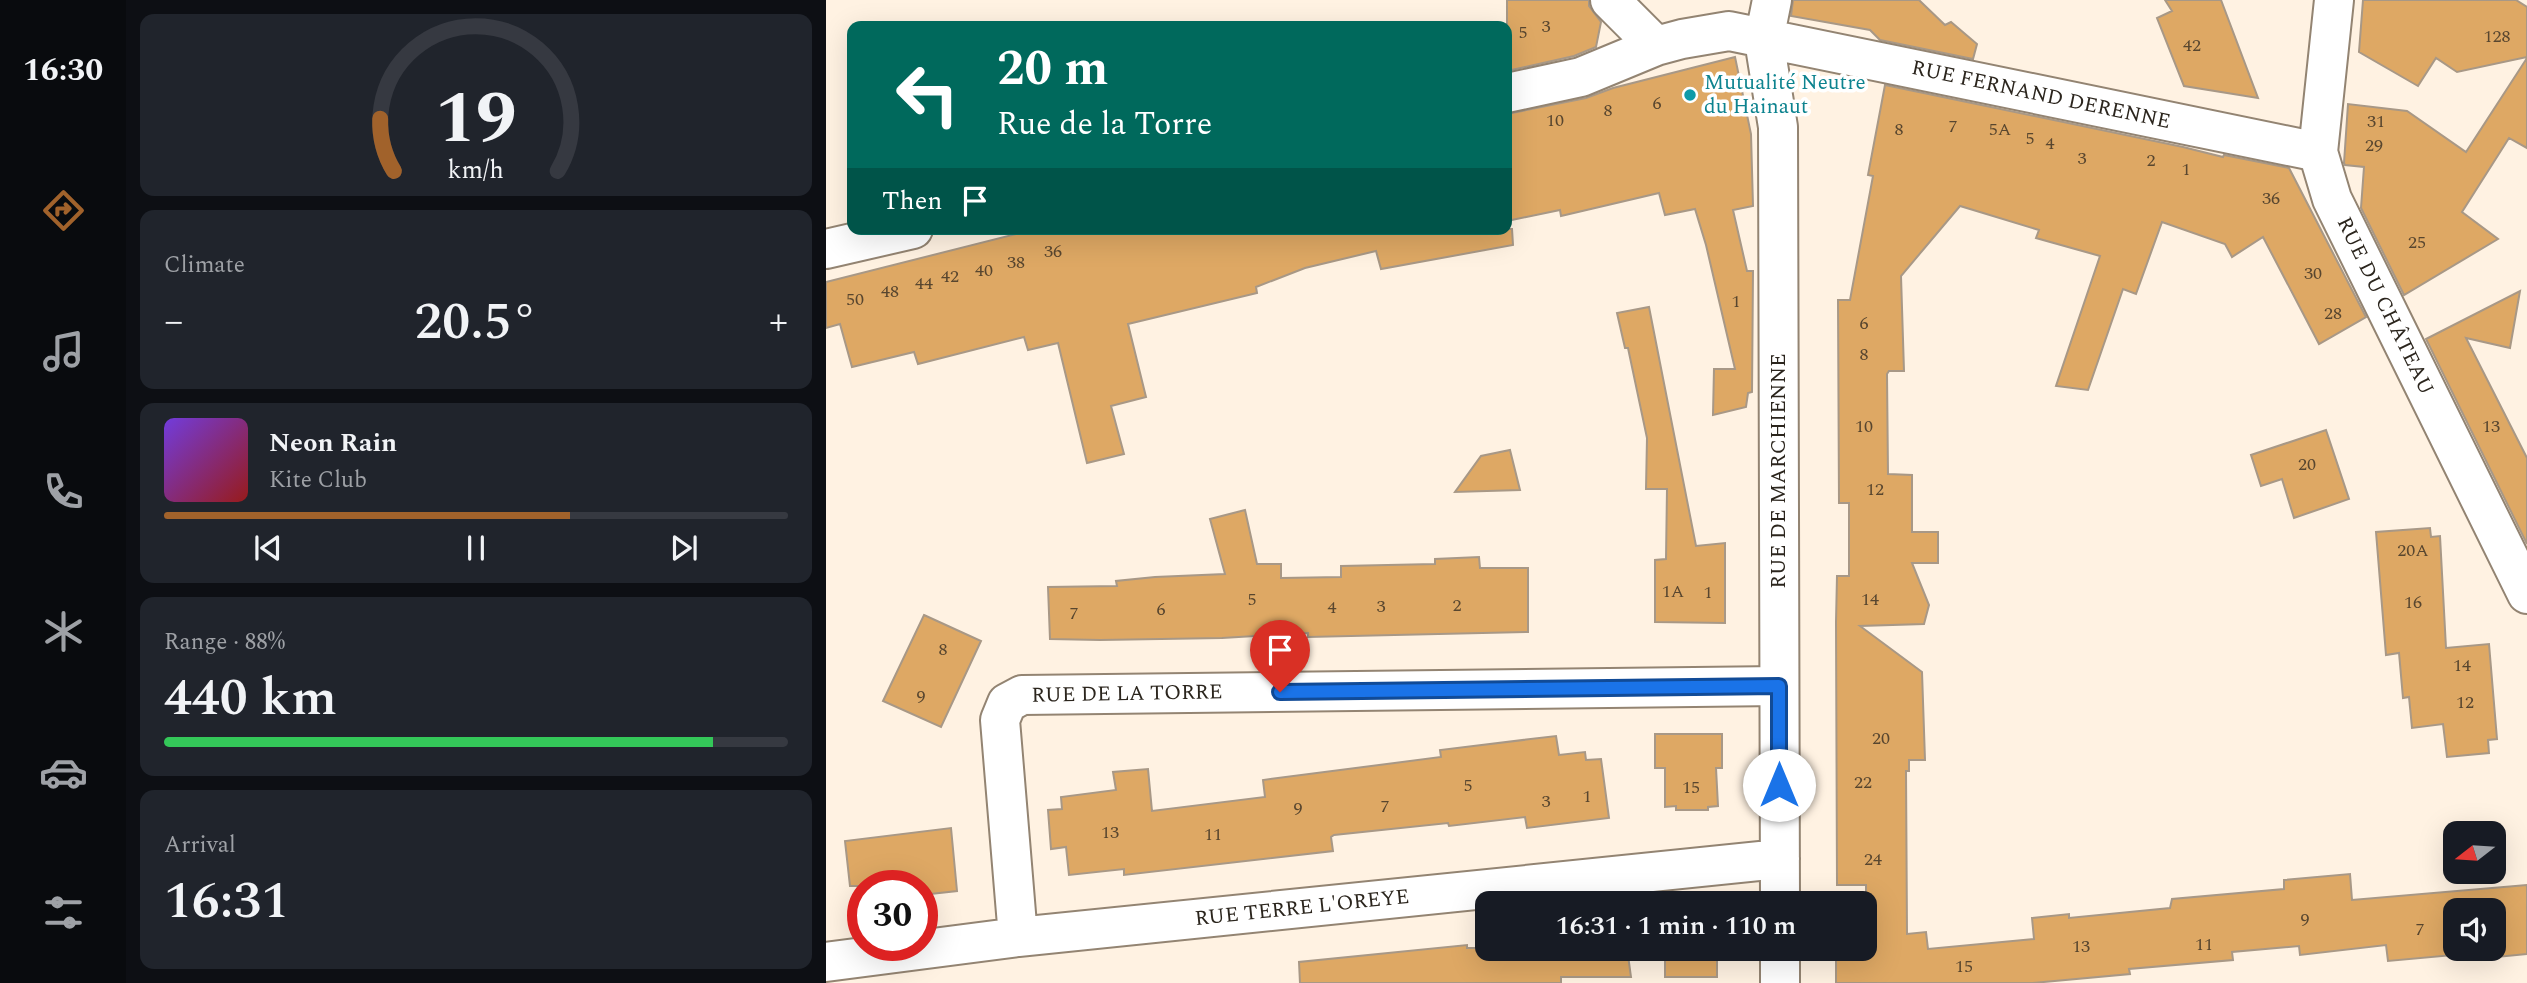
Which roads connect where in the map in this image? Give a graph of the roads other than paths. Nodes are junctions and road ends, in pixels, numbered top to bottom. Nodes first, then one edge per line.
1 (1609, 0) edge
2 (1772, 0) edge
3 (2334, 0) edge
4 (1764, 40) junction
5 (1656, 46) junction
6 (1512, 92) edge
7 (2318, 152) junction
8 (887, 235) edge
9 (826, 249) edge
10 (2527, 594) edge
11 (1779, 686) junction
12 (1780, 859) junction
13 (1780, 891) edge
14 (1018, 937) junction
15 (1780, 961) edge
16 (826, 962) edge
17 (1780, 983) edge

1 - 5 street
2 - 4 street
3 - 7 street, RUE DU CHÂTEAU
4 - 5 street, RUE FERNAND DERENNE
4 - 7 street, RUE FERNAND DERENNE
4 - 11 street, RUE DE MARCHIENNE
5 - 6 street, RUE FERNAND DERENNE
7 - 10 street, RUE DU CHÂTEAU
8 - 9 street
11 - 12 street, RUE DE MARCHIENNE
11 - 14 street, RUE DE LA TORRE
12 - 13 street, RUE DE MARCHIENNE
12 - 14 street, RUE TERRE L'OREYE
14 - 16 street, RUE TERRE L'OREYE
15 - 17 street

